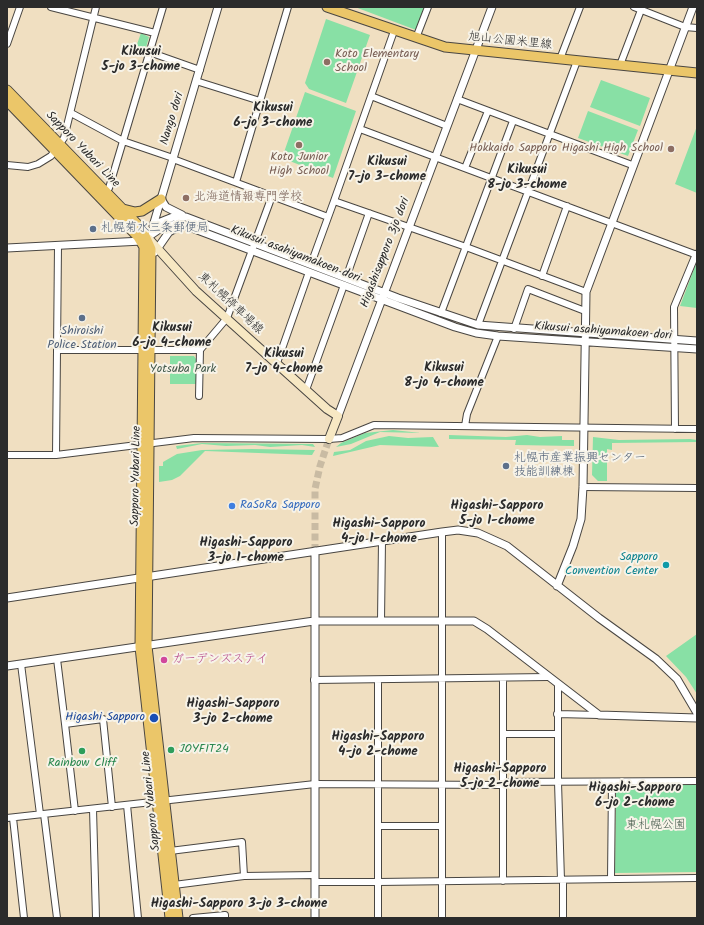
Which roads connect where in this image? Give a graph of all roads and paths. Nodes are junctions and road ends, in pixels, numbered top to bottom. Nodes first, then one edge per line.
1 (20, 7) edge
2 (51, 7) edge
3 (96, 7) edge
4 (163, 7) edge
5 (218, 7) edge
6 (288, 7) edge
7 (327, 7) edge
8 (428, 7) edge
9 (492, 7) edge
10 (580, 7) edge
11 (693, 7) edge
12 (638, 8) edge
13 (349, 11) edge
14 (93, 18) junction
15 (10, 25) edge
16 (685, 27) junction
17 (697, 28) edge
18 (394, 31) junction
19 (155, 33) junction
20 (416, 38) junction
21 (7, 44) edge
22 (475, 51) junction
23 (149, 52) junction
24 (560, 59) junction
25 (577, 61) junction
26 (620, 65) junction
27 (200, 70) junction
28 (669, 70) junction
29 (697, 73) edge
30 (196, 81) junction
31 (7, 90) edge
32 (371, 96) junction
33 (457, 100) junction
34 (7, 101) edge
35 (260, 101) junction
36 (488, 111) junction
37 (71, 113) junction
38 (513, 120) junction
39 (447, 126) junction
40 (360, 129) junction
41 (549, 134) junction
42 (123, 141) junction
43 (57, 147) junction
44 (435, 157) junction
45 (173, 158) junction
46 (7, 165) edge
47 (632, 166) junction
48 (465, 168) junction
49 (492, 178) junction
50 (236, 182) junction
51 (106, 192) junction
52 (528, 192) junction
53 (272, 196) junction
54 (161, 199) junction
55 (334, 200) junction
56 (567, 206) junction
57 (123, 209) junction
58 (370, 213) junction
59 (328, 217) junction
60 (185, 221) junction
61 (611, 223) junction
62 (153, 225) junction
63 (409, 227) junction
64 (144, 239) junction
65 (255, 243) junction
66 (58, 246) junction
67 (466, 247) junction
68 (7, 248) edge
69 (252, 251) junction
70 (154, 253) junction
71 (696, 255) edge
72 (501, 260) junction
73 (311, 264) junction
74 (309, 272) junction
75 (542, 276) junction
76 (345, 282) junction
77 (586, 292) junction
78 (383, 296) junction
79 (585, 310) junction
80 (441, 313) junction
81 (227, 318) junction
82 (478, 325) junction
83 (514, 328) junction
84 (498, 336) junction
85 (585, 337) junction
86 (674, 339) junction
87 (697, 340) edge
88 (674, 347) junction
89 (697, 349) edge
90 (57, 350) junction
91 (200, 350) junction
92 (147, 351) junction
93 (277, 363) junction
94 (306, 390) junction
95 (199, 396) dead end
96 (338, 416) junction
97 (465, 426) junction
98 (584, 428) junction
99 (674, 429) junction
100 (697, 429) edge
101 (329, 440) junction
102 (146, 444) junction
103 (7, 455) edge
104 (56, 455) junction
105 (583, 487) junction
106 (697, 488) edge
107 (442, 532) junction
108 (382, 541) junction
109 (315, 551) junction
110 (144, 577) junction
111 (557, 586) junction
112 (7, 598) edge
113 (442, 620) junction
114 (314, 621) junction
115 (381, 621) junction
116 (144, 646) junction
117 (57, 659) junction
118 (21, 664) junction
119 (7, 666) edge
120 (548, 677) junction
121 (503, 678) junction
122 (442, 679) junction
123 (314, 680) junction
124 (378, 680) junction
125 (558, 684) junction
126 (697, 713) edge
127 (557, 714) junction
128 (599, 715) junction
129 (697, 718) edge
130 (66, 724) junction
131 (503, 734) junction
132 (558, 734) junction
133 (697, 781) edge
134 (558, 782) junction
135 (612, 782) junction
136 (503, 783) junction
137 (315, 784) junction
138 (378, 784) junction
139 (442, 784) junction
140 (161, 801) junction
141 (127, 805) junction
142 (112, 806) junction
143 (93, 809) junction
144 (75, 810) junction
145 (42, 814) junction
146 (10, 818) edge
147 (378, 826) junction
148 (442, 826) junction
149 (170, 851) junction
150 (244, 876) junction
151 (697, 878) edge
152 (315, 879) junction
153 (611, 879) junction
154 (562, 880) junction
155 (503, 881) junction
156 (378, 882) junction
157 (443, 882) junction
158 (174, 885) junction
159 (24, 918) edge
160 (55, 918) edge
161 (96, 918) edge
162 (138, 918) edge
163 (170, 918) edge
164 (178, 918) edge
165 (193, 918) edge
166 (225, 918) edge
167 (315, 918) edge
168 (378, 918) edge
169 (442, 918) edge
170 (563, 918) edge

1 - 15 street
2 - 14 street
3 - 14 street
4 - 19 street
5 - 27 street, Nango dori
6 - 35 street
7 - 13 main road, 旭山公園米里線
8 - 20 street
9 - 22 street, Higashisapporo 3jo dori
10 - 24 street
11 - 16 street
12 - 16 street
12 - 26 street
13 - 18 main road, 旭山公園米里線
14 - 19 street
14 - 37 street
15 - 21 street
16 - 17 street
16 - 28 street
18 - 20 main road, 旭山公園米里線
18 - 32 street
19 - 23 street
20 - 22 main road, 旭山公園米里線
22 - 24 main road, 旭山公園米里線
22 - 33 street, Higashisapporo 3jo dori
23 - 27 street
23 - 42 street
24 - 25 main road, 旭山公園米里線
25 - 26 main road, 旭山公園米里線
25 - 41 street
26 - 28 main road, 旭山公園米里線
27 - 30 street, Nango dori
28 - 29 main road, 旭山公園米里線
28 - 47 street
30 - 35 street
30 - 45 street, Nango dori
31 - 43 main road, Sapporo Yubari Line
32 - 39 street
32 - 40 street
33 - 36 street
33 - 39 street, Higashisapporo 3jo dori
34 - 43 main road, Sapporo Yubari Line
35 - 50 street
36 - 38 street
36 - 48 street
37 - 42 street
37 - 43 street
38 - 41 street
38 - 49 street
39 - 44 street, Higashisapporo 3jo dori
40 - 44 street
40 - 55 street
41 - 47 street
41 - 52 street
42 - 45 street
42 - 51 street
43 - 46 street
43 - 51 main road, Sapporo Yubari Line
43 - 64 main road, Sapporo Yubari Line
44 - 48 street
44 - 63 street, Higashisapporo 3jo dori
45 - 50 street
45 - 54 street, Nango dori
47 - 61 street
48 - 49 street
49 - 52 street
49 - 67 street
50 - 53 street
51 - 57 main road, Sapporo Yubari Line
52 - 56 street
52 - 72 street
53 - 59 street
53 - 65 street
54 - 57 main road
54 - 60 street
54 - 62 street, Nango dori
55 - 58 street
55 - 59 street
56 - 61 street
56 - 75 street
57 - 64 main road, Sapporo Yubari Line
58 - 63 street
58 - 76 street
59 - 73 street
60 - 62 street, Kikusui asahiyamakoen dori
60 - 64 street, Kikusui asahiyamakoen dori
60 - 65 street, Kikusui asahiyamakoen dori
60 - 69 street, Kikusui asahiyamakoen dori
60 - 70 street
61 - 71 street
61 - 77 street
62 - 64 street, Nango dori
63 - 67 street
63 - 78 street, Higashisapporo 3jo dori
64 - 66 street
64 - 70 main road, Sapporo Yubari Line
64 - 92 main road, Sapporo Yubari Line
65 - 69 street
65 - 73 street, Kikusui asahiyamakoen dori
66 - 68 street
66 - 90 street
67 - 72 street
67 - 80 street
69 - 74 street, Kikusui asahiyamakoen dori
69 - 81 street
70 - 81 main road, 東札幌停車場線
70 - 92 main road, Sapporo Yubari Line
71 - 86 street
72 - 75 street
72 - 82 street
73 - 76 street, Kikusui asahiyamakoen dori
74 - 76 street, Kikusui asahiyamakoen dori
74 - 93 street
75 - 77 street
76 - 78 street, Kikusui asahiyamakoen dori
76 - 94 street
77 - 79 street
78 - 80 street, Kikusui asahiyamakoen dori
78 - 84 street, Kikusui asahiyamakoen dori
78 - 96 street, Higashisapporo 3jo dori
79 - 83 street
79 - 85 street
80 - 82 street, Kikusui asahiyamakoen dori
81 - 91 street
81 - 93 main road, 東札幌停車場線
82 - 83 street, Kikusui asahiyamakoen dori
83 - 85 street, Kikusui asahiyamakoen dori
84 - 85 street, Kikusui asahiyamakoen dori
84 - 97 street
85 - 86 street, Kikusui asahiyamakoen dori
85 - 88 street, Kikusui asahiyamakoen dori
85 - 98 street
86 - 87 street, Kikusui asahiyamakoen dori
86 - 88 street
88 - 89 street, Kikusui asahiyamakoen dori
88 - 99 street
90 - 92 street
90 - 104 street
91 - 92 street
91 - 95 street
92 - 102 main road, Sapporo Yubari Line
93 - 94 main road, 東札幌停車場線
94 - 96 main road, 東札幌停車場線
96 - 101 main road, Higashisapporo 3jo dori
97 - 98 street
97 - 101 street
98 - 99 street
98 - 105 street
99 - 100 street
101 - 102 street
102 - 104 street
102 - 110 main road, Sapporo Yubari Line
103 - 104 street
105 - 106 street
105 - 111 street
107 - 108 street
107 - 111 street
107 - 113 street
108 - 109 street
108 - 115 street
109 - 110 street
109 - 114 street
110 - 112 street
110 - 116 main road, Sapporo Yubari Line
111 - 126 street
113 - 115 street
113 - 120 street
113 - 122 street
114 - 115 street
114 - 116 street
114 - 123 street
116 - 117 street
116 - 140 main road, Sapporo Yubari Line
117 - 118 street
117 - 130 street
118 - 119 street
118 - 145 street
120 - 121 street
120 - 125 street
121 - 122 street
121 - 131 street
122 - 124 street
122 - 139 street
123 - 124 street
123 - 137 street
124 - 138 street
125 - 127 street
125 - 128 street
127 - 128 street
127 - 132 street
128 - 129 street
130 - 142 street
130 - 144 street
131 - 132 street
131 - 136 street
132 - 134 street
133 - 135 street
134 - 135 street
134 - 136 street
134 - 154 street
135 - 153 street
136 - 139 street
136 - 155 street
137 - 138 street
137 - 140 street
137 - 152 street
138 - 139 street
138 - 147 street
139 - 148 street
140 - 141 street
140 - 149 main road, Sapporo Yubari Line
140 - 163 main road, Sapporo Yubari Line
141 - 142 street
141 - 162 street
142 - 143 street
143 - 144 street
143 - 161 street
144 - 145 street
145 - 146 street
145 - 160 street
146 - 159 street
147 - 148 street
147 - 156 street
148 - 157 street
149 - 150 street
149 - 158 main road, Sapporo Yubari Line
150 - 152 street
150 - 158 street
151 - 153 street
152 - 156 street
152 - 167 street
153 - 154 street
154 - 155 street
154 - 170 street
155 - 157 street
156 - 157 street
156 - 168 street
157 - 169 street
158 - 164 main road, Sapporo Yubari Line
165 - 166 street

